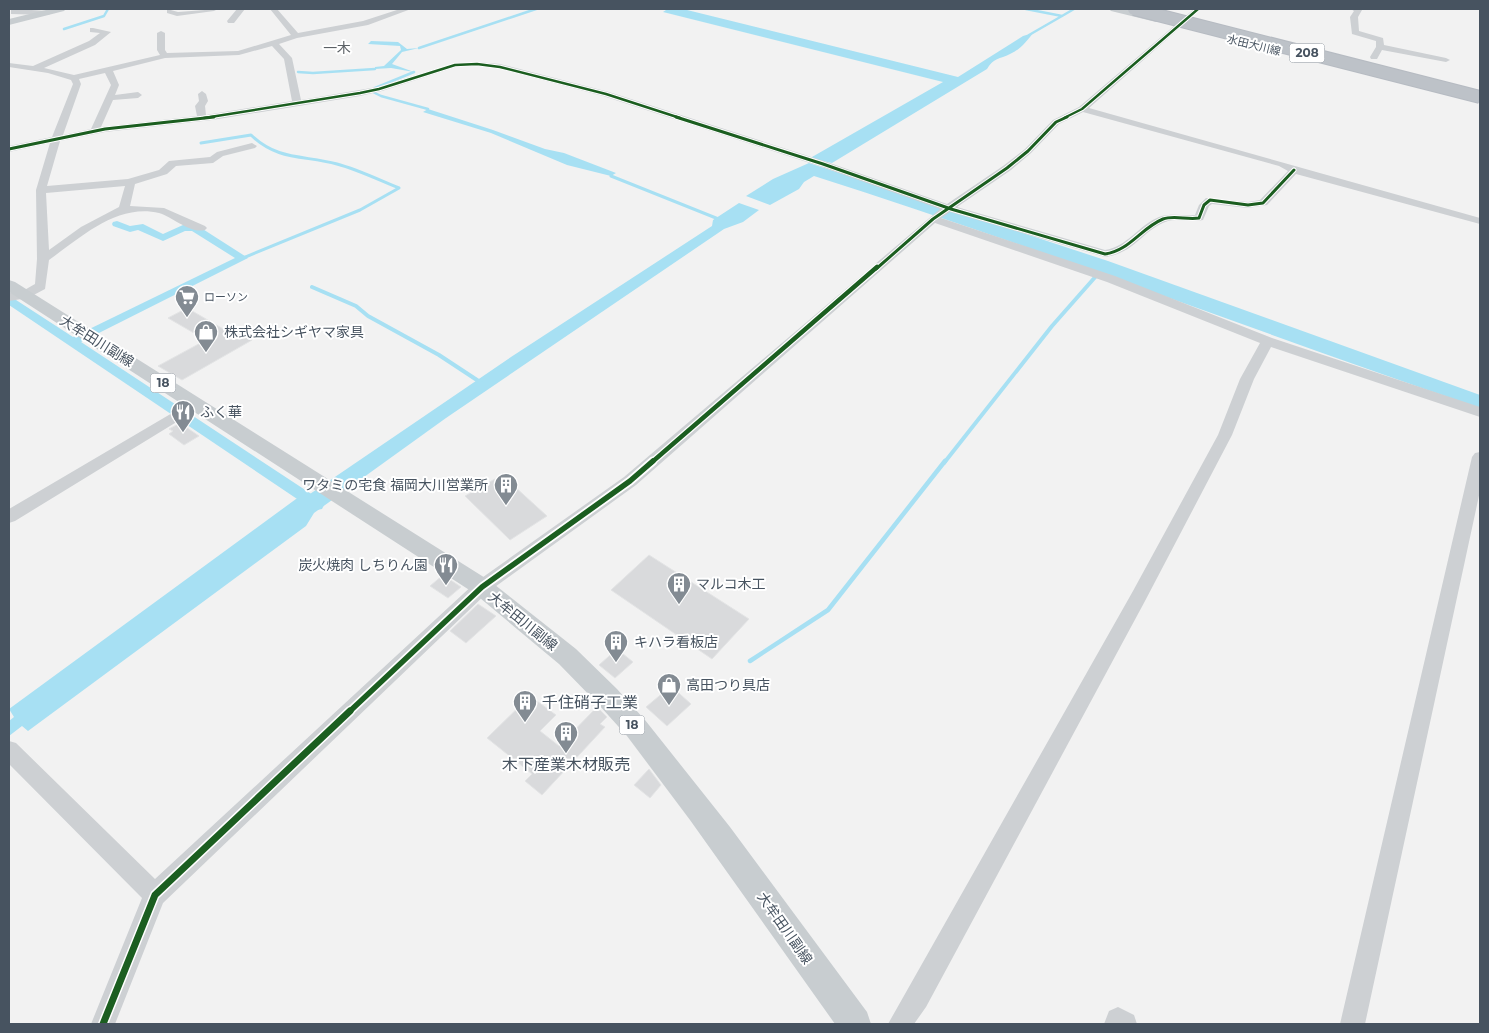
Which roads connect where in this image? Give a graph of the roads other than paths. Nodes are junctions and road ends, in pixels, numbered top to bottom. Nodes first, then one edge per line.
1 (20, 9) edge
2 (61, 9) edge
3 (214, 9) edge
4 (241, 9) edge
5 (273, 9) edge
6 (407, 9) edge
7 (1114, 9) edge
8 (1134, 9) edge
9 (1138, 9) edge
10 (1146, 9) edge
11 (1198, 9) edge
12 (1354, 9) edge
13 (170, 11) dead end
14 (48, 13) junction
15 (9, 22) edge
16 (231, 22) dead end
17 (1182, 22) junction
18 (92, 30) dead end
19 (161, 33) dead end
20 (296, 36) junction
21 (1381, 41) junction
22 (274, 43) junction
23 (165, 56) junction
24 (1374, 57) dead end
25 (1446, 60) dead end
26 (9, 65) edge
27 (31, 69) junction
28 (108, 70) junction
29 (9, 76) edge
30 (74, 78) junction
31 (138, 94) dead end
32 (202, 94) dead end
33 (1480, 95) edge
34 (108, 98) junction
35 (1480, 103) edge
36 (296, 104) junction
37 (1082, 109) junction
38 (202, 117) junction
39 (94, 132) junction
40 (56, 140) junction
41 (252, 146) dead end
42 (9, 149) edge
43 (1294, 170) junction
44 (129, 182) junction
45 (41, 190) junction
46 (124, 208) junction
47 (949, 209) junction
48 (934, 218) junction
49 (1480, 220) edge
50 (201, 228) dead end
51 (43, 259) junction
52 (9, 285) edge
53 (16, 296) edge
54 (1267, 341) junction
55 (196, 404) junction
56 (1480, 412) edge
57 (1480, 458) edge
58 (9, 517) edge
59 (482, 587) junction
60 (9, 750) edge
61 (155, 895) junction
62 (103, 1024) edge
63 (855, 1024) edge
64 (900, 1024) edge
65 (1116, 1024) edge
66 (1125, 1024) edge
67 (1352, 1024) edge

1 - 14 street
2 - 14 main road
3 - 13 street
4 - 16 street
5 - 20 street
6 - 20 street
7 - 17 main road, 水田大川線
8 - 33 highway, 208, bridge
9 - 33 highway, 208, bridge
10 - 17 main road, 水田大川線
11 - 17 street
12 - 21 street
14 - 15 main road
17 - 33 main road, 水田大川線
17 - 35 main road, 水田大川線
17 - 37 street
18 - 27 street
19 - 23 street
20 - 22 street
21 - 24 street
21 - 25 street
22 - 23 street
22 - 36 street
23 - 28 street
26 - 27 street
27 - 29 street
27 - 30 street
28 - 30 street
28 - 34 street
30 - 40 street
31 - 34 street
32 - 38 street
34 - 39 street
36 - 38 street
36 - 47 street
37 - 43 street
37 - 47 street
38 - 39 street
39 - 40 street
40 - 42 street
40 - 45 street
41 - 44 street
43 - 47 street
43 - 49 street
44 - 45 street
44 - 46 street
45 - 51 street
46 - 50 street
46 - 51 street
47 - 48 street
48 - 54 street
48 - 59 street
51 - 53 street
52 - 53 main road, 大牟田川副線 / 18
53 - 55 main road, 大牟田川副線 / 18
54 - 56 street
54 - 64 street
55 - 58 street
55 - 59 main road, 大牟田川副線 / 18
57 - 67 street
59 - 61 street
59 - 63 main road, 大牟田川副線 / 18
60 - 61 street
61 - 62 street
65 - 66 street

